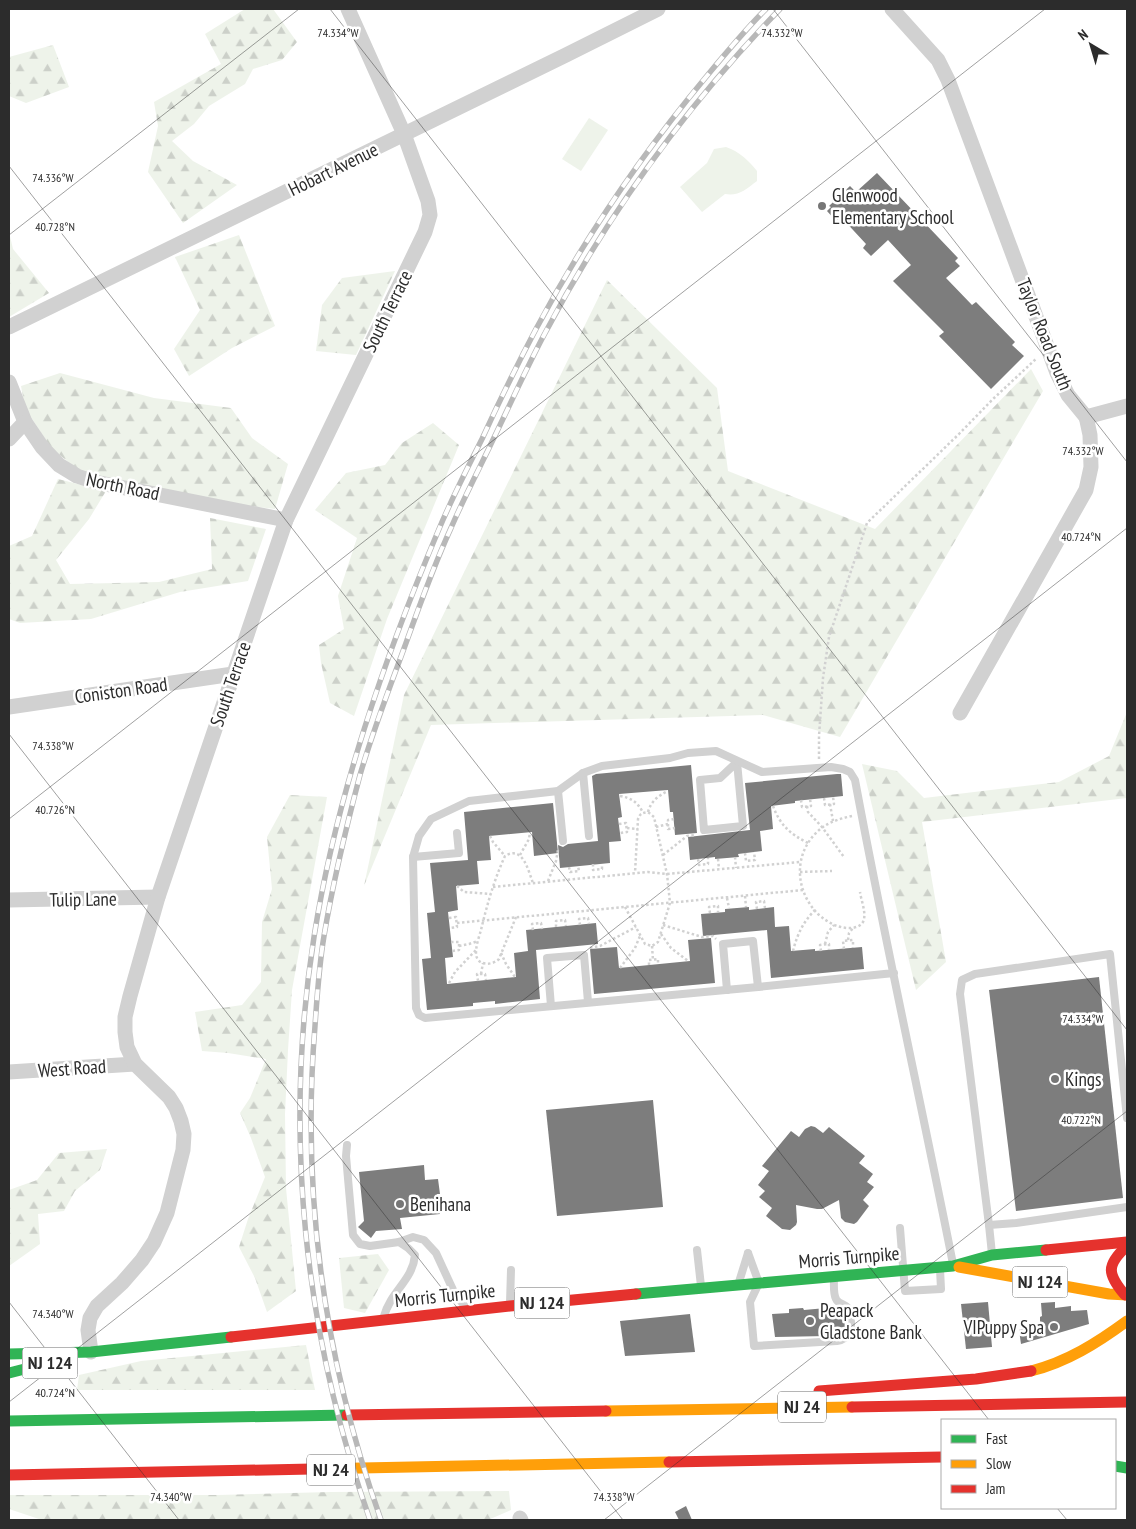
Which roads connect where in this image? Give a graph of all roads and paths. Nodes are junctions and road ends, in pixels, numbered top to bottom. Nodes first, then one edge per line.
1 (348, 9) edge
2 (658, 9) edge
3 (892, 9) edge
4 (404, 134) junction
5 (9, 327) edge
6 (1039, 357) dead end
7 (9, 382) edge
8 (1127, 406) edge
9 (1086, 417) junction
10 (26, 422) junction
11 (9, 439) edge
12 (286, 520) junction
13 (233, 674) junction
14 (9, 707) edge
15 (960, 713) dead end
16 (737, 762) junction
17 (819, 768) junction
18 (583, 773) junction
19 (558, 791) junction
20 (668, 791) dead end
21 (620, 796) dead end
22 (833, 797) dead end
23 (824, 798) dead end
24 (810, 799) dead end
25 (801, 800) dead end
26 (830, 804) junction
27 (774, 806) dead end
28 (807, 806) junction
29 (648, 812) junction
30 (643, 813) junction
31 (861, 814) junction
32 (674, 819) dead end
33 (834, 821) junction
34 (619, 824) dead end
35 (668, 824) junction
36 (656, 827) junction
37 (822, 827) junction
38 (626, 828) junction
39 (674, 828) dead end
40 (638, 829) junction
41 (704, 830) junction
42 (530, 832) dead end
43 (457, 833) dead end
44 (620, 833) dead end
45 (490, 836) dead end
46 (589, 836) dead end
47 (563, 842) joint
48 (808, 842) junction
49 (754, 852) dead end
50 (745, 853) dead end
51 (520, 855) junction
52 (663, 855) junction
53 (505, 856) junction
54 (413, 857) junction
55 (735, 857) dead end
56 (844, 857) dead end
57 (708, 858) dead end
58 (698, 859) dead end
59 (718, 859) dead end
60 (750, 860) junction
61 (800, 862) junction
62 (593, 864) dead end
63 (602, 864) dead end
64 (704, 864) junction
65 (578, 866) dead end
66 (751, 866) junction
67 (569, 867) dead end
68 (736, 868) junction
69 (719, 869) junction
70 (597, 870) junction
71 (704, 870) junction
72 (832, 871) dead end
73 (574, 872) junction
74 (800, 872) junction
75 (636, 873) junction
76 (667, 874) junction
77 (598, 877) junction
78 (575, 879) junction
79 (548, 881) junction
80 (533, 883) junction
81 (457, 886) dead end
82 (493, 886) junction
83 (802, 890) junction
84 (860, 892) dead end
85 (491, 894) junction
86 (759, 894) junction
87 (745, 896) junction
88 (158, 897) junction
89 (728, 897) junction
90 (712, 899) junction
91 (9, 900) edge
92 (760, 902) junction
93 (670, 903) junction
94 (713, 906) junction
95 (625, 907) junction
96 (746, 907) dead end
97 (729, 908) dead end
98 (765, 908) dead end
99 (756, 909) dead end
100 (815, 910) junction
101 (584, 911) junction
102 (718, 912) dead end
103 (560, 913) junction
104 (710, 913) dead end
105 (536, 916) junction
106 (449, 918) dead end
107 (516, 918) junction
108 (584, 918) junction
109 (483, 920) junction
110 (561, 921) junction
111 (457, 923) junction
112 (537, 923) junction
113 (589, 924) dead end
114 (580, 925) dead end
115 (663, 925) junction
116 (834, 925) junction
117 (566, 926) dead end
118 (556, 927) dead end
119 (636, 927) junction
120 (450, 928) dead end
121 (852, 928) junction
122 (542, 929) dead end
123 (532, 930) dead end
124 (661, 934) junction
125 (640, 936) junction
126 (713, 936) dead end
127 (478, 940) junction
128 (848, 941) junction
129 (451, 942) dead end
130 (825, 944) junction
131 (459, 946) junction
132 (652, 946) junction
133 (590, 947) dead end
134 (853, 948) dead end
135 (844, 949) dead end
136 (476, 950) junction
137 (829, 950) dead end
138 (452, 951) dead end
139 (793, 951) dead end
140 (821, 951) dead end
141 (501, 953) junction
142 (653, 960) junction
143 (688, 961) dead end
144 (483, 963) junction
145 (658, 964) dead end
146 (649, 965) dead end
147 (620, 968) dead end
148 (894, 973) junction
149 (481, 974) junction
150 (515, 977) dead end
151 (486, 980) dead end
152 (478, 981) dead end
153 (449, 984) dead end
154 (758, 987) junction
155 (727, 990) junction
156 (588, 1002) junction
157 (551, 1006) junction
158 (135, 1064) junction
159 (9, 1072) edge
160 (1127, 1118) edge
161 (347, 1145) dead end
162 (1127, 1207) edge
163 (989, 1225) junction
164 (900, 1228) dead end
165 (399, 1242) junction
166 (1127, 1244) edge
167 (697, 1250) dead end
168 (992, 1255) junction
169 (953, 1266) junction
170 (940, 1267) junction
171 (511, 1270) dead end
172 (904, 1270) junction
173 (834, 1276) junction
174 (759, 1282) junction
175 (739, 1285) junction
176 (701, 1288) junction
177 (1126, 1295) edge
178 (510, 1306) junction
179 (468, 1311) junction
180 (384, 1319) junction
181 (1127, 1321) edge
182 (91, 1352) junction
183 (9, 1354) edge
184 (9, 1373) edge
185 (804, 1392) dead end
186 (705, 1398) dead end
187 (1127, 1402) edge
188 (477, 1414) junction
189 (9, 1421) edge
190 (941, 1457) edge
191 (9, 1476) edge

1 - 4 street, South Terrace
2 - 4 street, Hobart Avenue
3 - 9 street, Taylor Road South
4 - 5 street, Hobart Avenue
4 - 12 street, South Terrace
6 - 17 path
7 - 10 street, North Road
8 - 9 street
9 - 15 street, Taylor Road South
10 - 11 street
10 - 12 street, North Road
12 - 13 street, South Terrace
13 - 14 street, Coniston Road
13 - 88 street, South Terrace
16 - 17 lane
16 - 18 lane
16 - 41 lane
16 - 41 lane
17 - 31 lane
18 - 19 lane
18 - 46 lane
19 - 47 lane
19 - 54 lane
20 - 29 path
21 - 30 path
22 - 26 path
23 - 26 path
24 - 28 path
25 - 28 path
26 - 33 path
27 - 48 path
28 - 37 path
29 - 30 path
29 - 36 path
30 - 40 path
31 - 33 path
31 - 148 lane
32 - 35 path
33 - 37 path
34 - 38 path
35 - 36 path
35 - 39 path
36 - 52 path
37 - 48 path
37 - 56 path
38 - 40 path
38 - 44 path
40 - 75 path
41 - 52 path
42 - 51 path
43 - 54 lane
45 - 53 path
47 - 79 path
48 - 61 path
49 - 60 path
50 - 60 path
51 - 53 path
51 - 80 path
52 - 76 path
53 - 82 path
54 - 157 lane
55 - 68 path
57 - 64 path
58 - 64 path
59 - 69 path
60 - 66 path
61 - 66 path
61 - 74 path
62 - 70 path
63 - 70 path
64 - 71 path
65 - 73 path
66 - 68 path
67 - 73 path
68 - 69 path
69 - 71 path
70 - 77 path
71 - 76 path
72 - 74 path
73 - 78 path
74 - 83 path
75 - 76 path
75 - 77 path
76 - 93 path
77 - 78 path
78 - 79 path
79 - 80 path
80 - 82 path
81 - 85 path
82 - 85 path
83 - 86 path
83 - 100 path
84 - 121 path
85 - 109 path
86 - 87 path
86 - 92 path
87 - 89 path
87 - 96 path
88 - 91 street, Tulip Lane
88 - 158 street, South Terrace
89 - 90 path
89 - 97 path
90 - 93 path
90 - 94 path
92 - 98 path
92 - 99 path
93 - 95 path
93 - 115 path
94 - 102 path
94 - 104 path
95 - 101 path
95 - 119 path
100 - 116 path
100 - 139 path
101 - 103 path
101 - 108 path
103 - 105 path
103 - 110 path
105 - 107 path
105 - 112 path
106 - 111 path
107 - 109 path
107 - 141 path
108 - 113 path
108 - 114 path
109 - 111 path
109 - 127 path
110 - 117 path
110 - 118 path
111 - 120 path
112 - 122 path
112 - 123 path
115 - 124 path
115 - 126 path
116 - 121 path
116 - 130 path
119 - 125 path
119 - 133 path
121 - 128 path
124 - 132 path
124 - 143 path
125 - 132 path
125 - 147 path
127 - 131 path
127 - 136 path
128 - 134 path
128 - 135 path
129 - 131 path
130 - 137 path
130 - 140 path
131 - 138 path
132 - 142 path
136 - 144 path
136 - 153 path
141 - 144 path
141 - 150 path
142 - 145 path
142 - 146 path
144 - 149 path
148 - 154 lane
148 - 169 lane
149 - 151 path
149 - 152 path
154 - 155 lane
154 - 155 lane
155 - 156 lane
156 - 157 lane
156 - 157 lane
158 - 159 street, West Road
158 - 182 street, South Terrace
160 - 163 lane
161 - 165 lane
162 - 163 lane
163 - 168 lane
164 - 172 lane
165 - 179 lane
165 - 180 lane
166 - 168 main road, Morris Turnpike / NJ 124
166 - 177 main road
167 - 176 lane
168 - 169 main road, Morris Turnpike / NJ 124
169 - 170 main road, Morris Turnpike / NJ 124
169 - 177 main road, Morris Turnpike / NJ 124
170 - 172 main road, Morris Turnpike / NJ 124
170 - 172 lane
171 - 178 lane
172 - 173 main road, Morris Turnpike / NJ 124
173 - 174 main road, Morris Turnpike / NJ 124
173 - 174 lane
174 - 175 main road, Morris Turnpike / NJ 124
174 - 175 lane
175 - 176 main road, Morris Turnpike / NJ 124
176 - 178 main road, Morris Turnpike / NJ 124
178 - 179 main road, Morris Turnpike / NJ 124
179 - 180 main road, Morris Turnpike / NJ 124
180 - 182 main road, Morris Turnpike / NJ 124
181 - 185 main road
182 - 183 main road, NJ 124
182 - 184 main road, NJ 124
186 - 188 main road
187 - 188 main road, NJ 24
188 - 189 main road, NJ 24
190 - 191 main road, NJ 24

